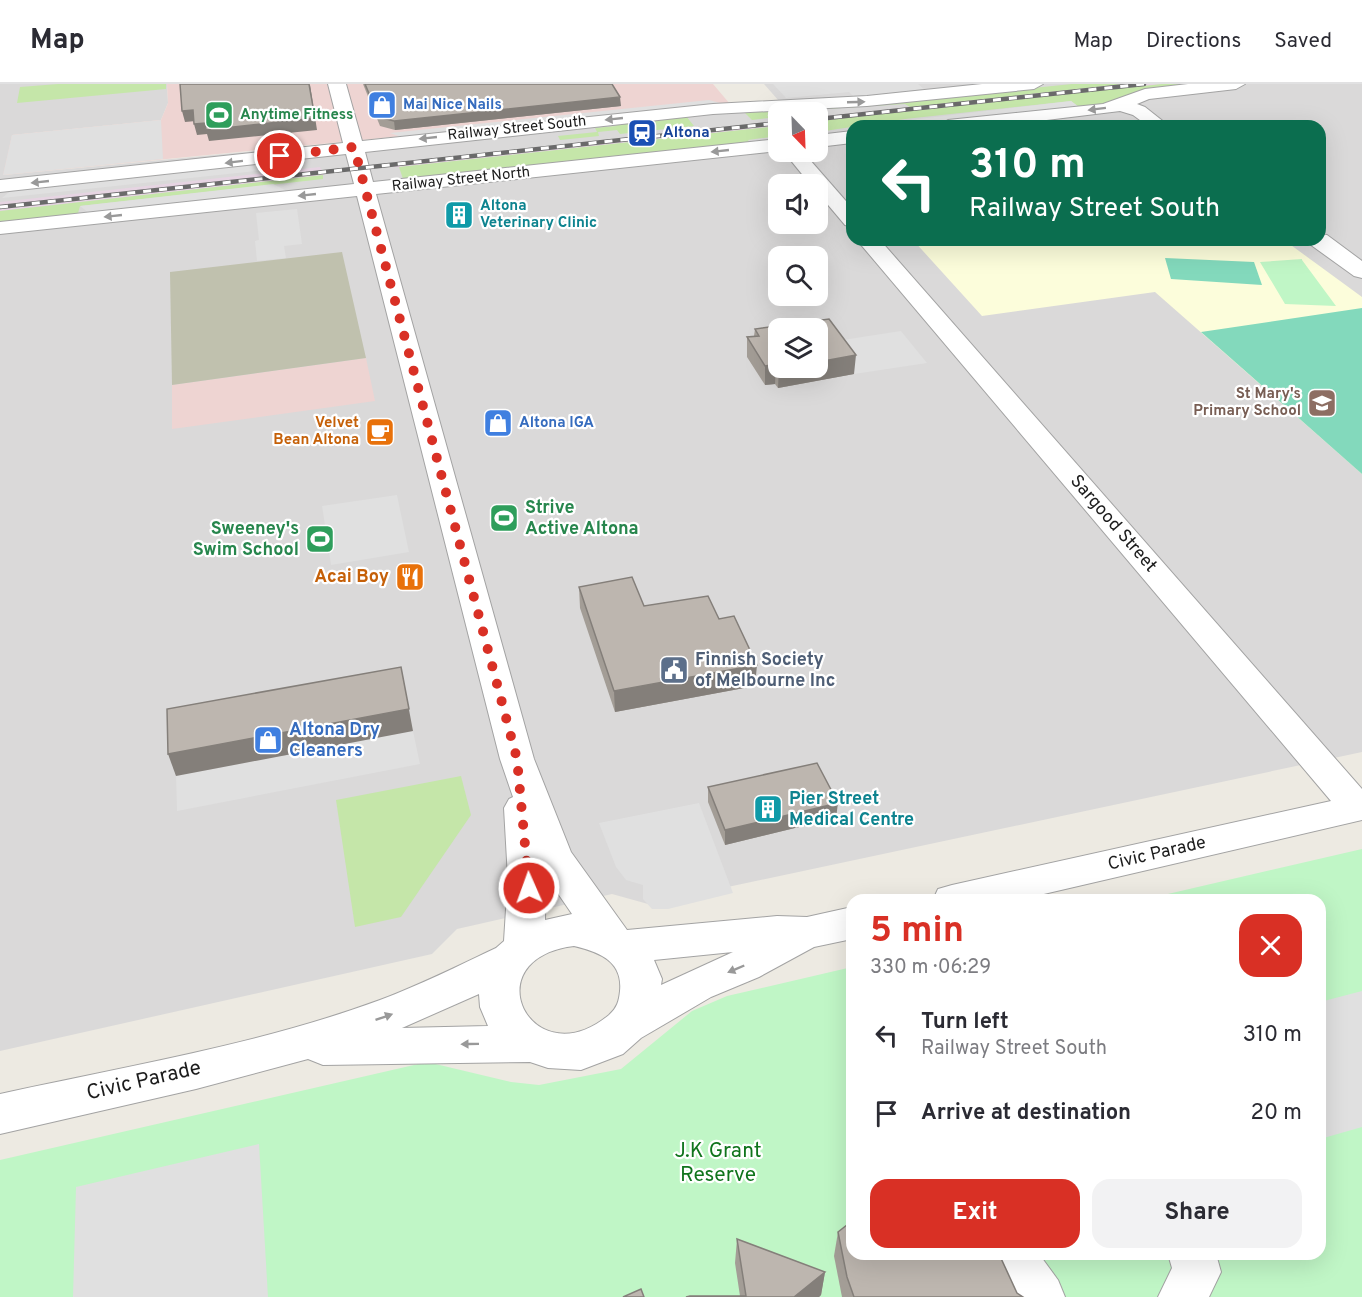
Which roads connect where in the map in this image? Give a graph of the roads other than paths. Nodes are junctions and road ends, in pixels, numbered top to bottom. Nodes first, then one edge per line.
1 (337, 84) edge
2 (1034, 84) edge
3 (1236, 84) edge
4 (1121, 105) junction
5 (997, 120) edge
6 (1152, 120) edge
7 (846, 138) edge
8 (828, 140) edge
9 (768, 146) edge
10 (354, 147) junction
11 (802, 162) edge
12 (0, 186) edge
13 (365, 190) junction
14 (846, 214) edge
15 (0, 228) edge
16 (1326, 245) edge
17 (873, 246) edge
18 (1362, 271) edge
19 (517, 759) junction
20 (1360, 808) edge
21 (979, 894) edge
22 (846, 924) edge
23 (807, 933) junction
24 (617, 942) junction
25 (516, 953) junction
26 (628, 1025) junction
27 (529, 1044) junction
28 (288, 1048) junction
29 (0, 1114) edge
30 (1017, 1260) edge
31 (1194, 1260) edge
32 (1041, 1297) edge
33 (1182, 1297) edge

1 - 10 street
2 - 10 street, Railway Street South
3 - 4 street
4 -> 5 street
4 - 6 street
7 - 8 street
9 -> 13 street, Railway Street North
10 -> 12 street, Railway Street South
10 - 13 street
11 - 14 street
13 -> 15 street, Railway Street North
13 - 19 street
16 - 18 street
17 - 20 street, Sargood Street
19 - 24 street
19 - 25 street
20 - 21 street, Civic Parade
22 - 23 street
23 - 24 street
23 -> 26 street
24 - 25 street
24 - 26 street
25 - 27 street
28 -> 25 street, Civic Parade
26 - 27 street
27 -> 28 street, Civic Parade
28 - 29 street, Civic Parade
30 - 32 street
31 - 33 street

